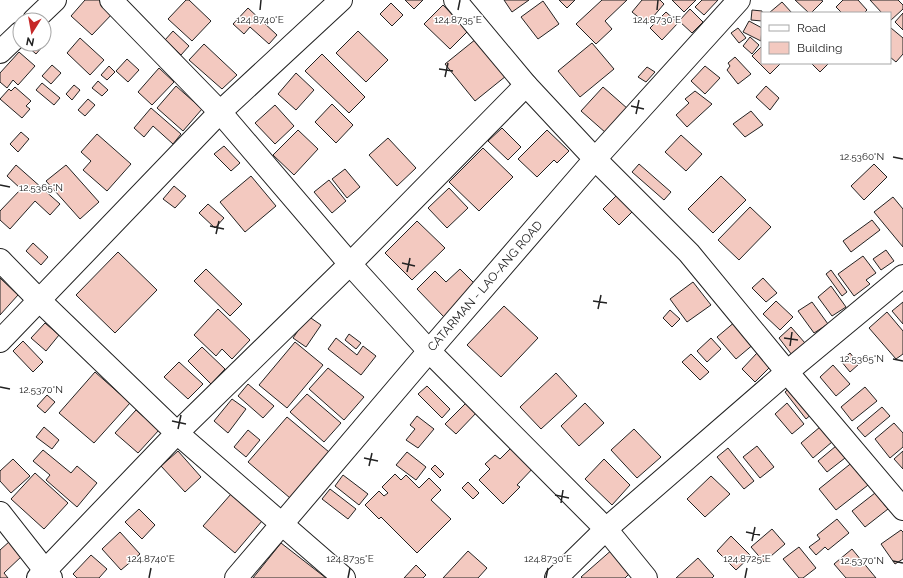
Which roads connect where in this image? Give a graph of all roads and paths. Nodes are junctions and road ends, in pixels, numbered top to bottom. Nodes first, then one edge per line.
1 (55, 0) edge
2 (110, 0) edge
3 (341, 0) edge
4 (455, 0) edge
5 (739, 0) edge
6 (42, 12) edge
7 (12, 41) edge
8 (0, 52) edge
9 (526, 85) junction
10 (220, 112) junction
11 (595, 159) junction
12 (0, 260) edge
13 (350, 264) junction
14 (903, 276) edge
15 (39, 300) junction
16 (0, 341) edge
17 (429, 351) junction
18 (787, 372) junction
19 (177, 433) junction
20 (903, 509) edge
21 (0, 513) edge
22 (282, 523) junction
23 (606, 529) junction
24 (45, 576) edge
25 (236, 578) edge
26 (344, 578) edge
27 (556, 578) edge
28 (646, 578) edge

1 - 6 street
2 - 10 street
3 - 10 street
4 - 9 street
5 - 11 street, CATARMAN - LAO-ANG ROAD
7 - 8 street
9 - 11 street
9 - 13 street
10 - 13 street
10 - 15 street
11 - 17 street, CATARMAN - LAO-ANG ROAD
11 - 18 street
12 - 15 street
13 - 17 street
13 - 19 street
14 - 18 street
15 - 16 street
15 - 19 street
17 - 22 street, CATARMAN - LAO-ANG ROAD
17 - 23 street
18 - 20 street
18 - 23 street
19 - 22 street
19 - 24 street
21 - 24 street
22 - 25 street, CATARMAN - LAO-ANG ROAD
22 - 26 street
23 - 27 street
23 - 28 street

